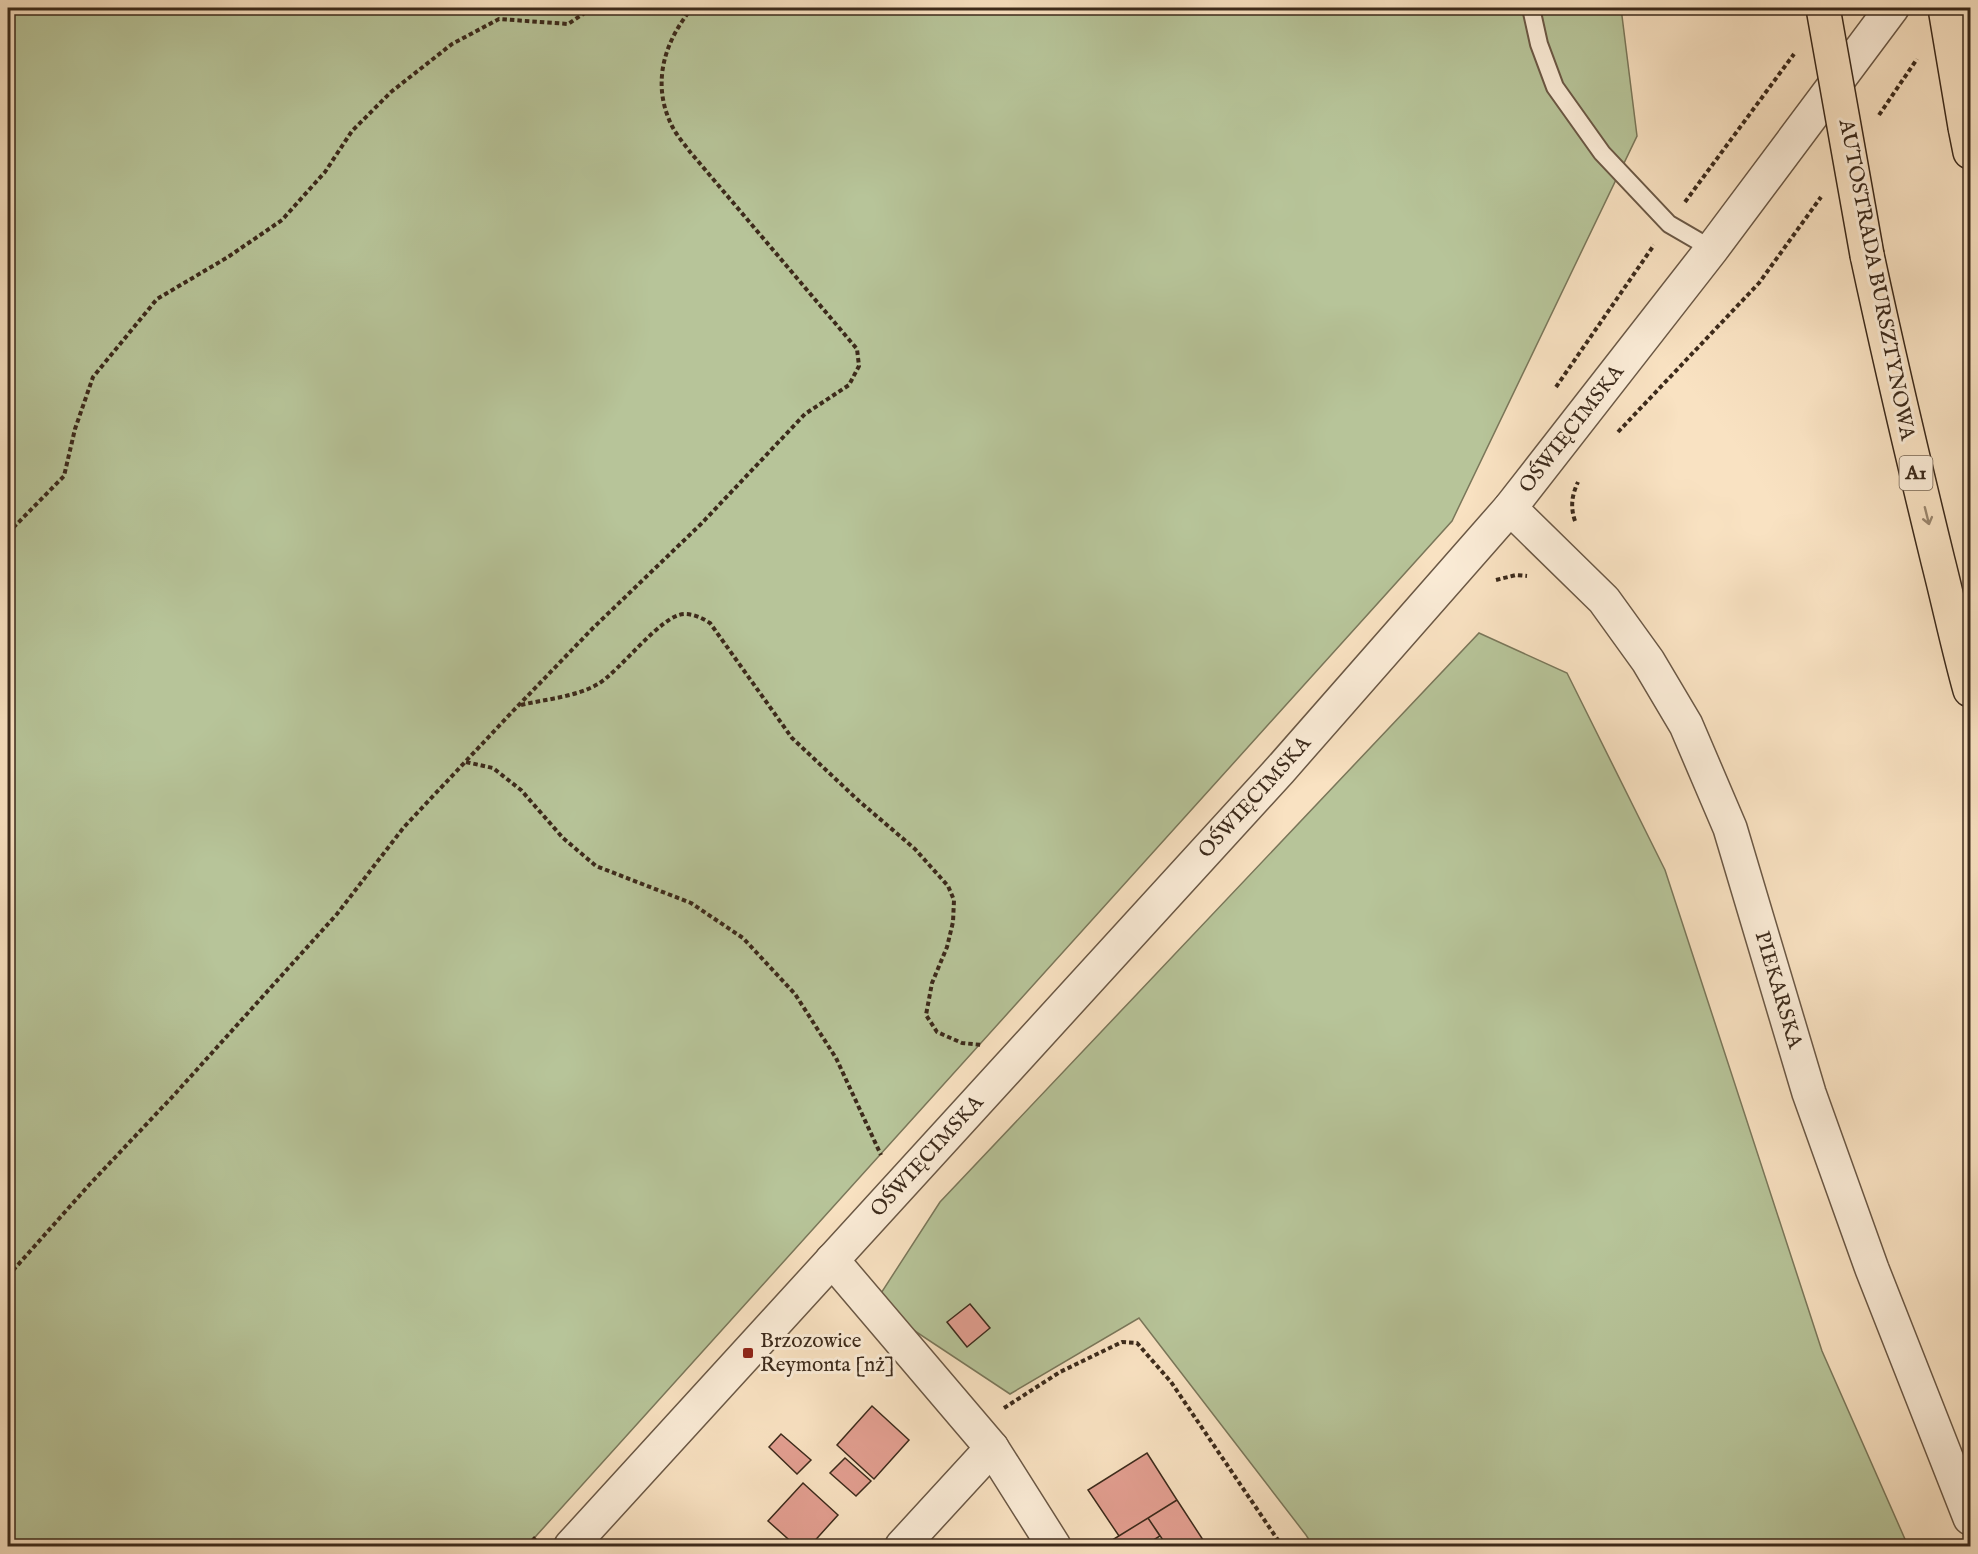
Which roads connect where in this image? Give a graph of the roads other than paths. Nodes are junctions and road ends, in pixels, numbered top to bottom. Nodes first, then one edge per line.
1 (1531, 8) edge
2 (1823, 8) edge
3 (1892, 8) edge
4 (1945, 8) edge
5 (1968, 140) edge
6 (1712, 249) junction
7 (1510, 508) junction
8 (1971, 690) edge
9 (832, 1260) junction
10 (983, 1437) junction
11 (1971, 1518) edge
12 (571, 1546) edge
13 (902, 1546) edge
14 (1054, 1546) edge

1 - 6 lane
2 -> 8 highway, AUTOSTRADA BURSZTYNOWA / A1, bridge
3 - 6 street, OŚWIĘCIMSKA
4 - 5 highway, bridge
6 - 7 street, OŚWIĘCIMSKA
7 - 9 street, OŚWIĘCIMSKA
7 - 11 street, PIEKARSKA
9 - 10 street
9 - 12 street, OŚWIĘCIMSKA
10 - 13 street
10 - 14 street

